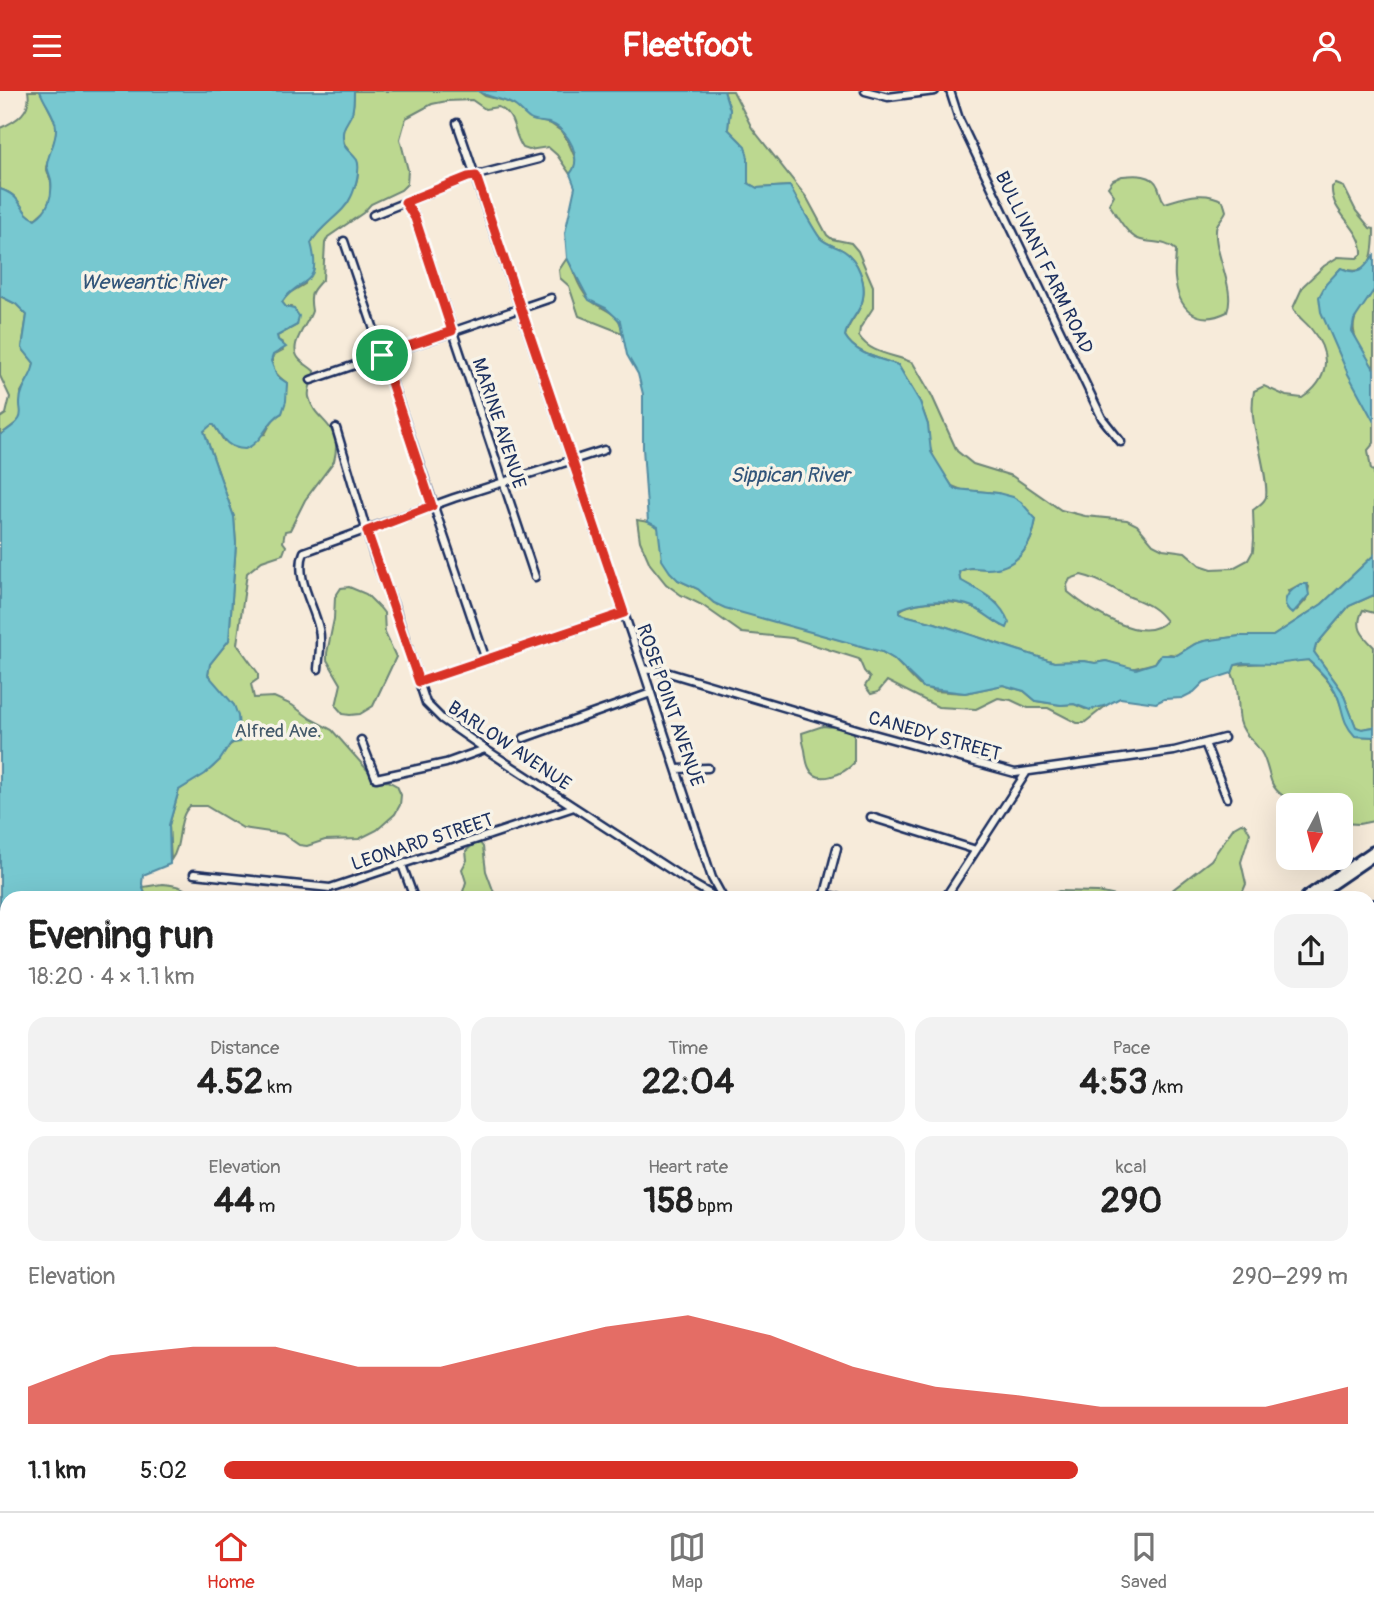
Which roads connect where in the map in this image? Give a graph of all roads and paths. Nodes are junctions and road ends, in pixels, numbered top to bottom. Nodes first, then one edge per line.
1 (865, 91) edge
2 (935, 91) edge
3 (950, 91) edge
4 (457, 123) dead end
5 (539, 159) dead end
6 (476, 176) junction
7 (405, 202) junction
8 (373, 215) dead end
9 (344, 241) dead end
10 (551, 297) dead end
11 (520, 307) junction
12 (452, 331) junction
13 (382, 355) junction
14 (311, 380) dead end
15 (335, 428) dead end
16 (1121, 442) dead end
17 (604, 450) dead end
18 (571, 460) junction
19 (503, 482) junction
20 (432, 506) junction
21 (367, 531) junction
22 (535, 577) dead end
23 (624, 613) junction
24 (486, 660) junction
25 (318, 669) dead end
26 (643, 669) junction
27 (419, 682) junction
28 (651, 693) junction
29 (524, 738) dead end
30 (1224, 738) dead end
31 (361, 740) dead end
32 (1205, 743) junction
33 (485, 749) junction
34 (708, 768) dead end
35 (676, 769) junction
36 (1026, 773) junction
37 (1227, 798) dead end
38 (574, 807) junction
39 (871, 817) dead end
40 (837, 848) dead end
41 (976, 850) junction
42 (1374, 853) edge
43 (402, 865) junction
44 (194, 874) dead end
45 (411, 891) edge
46 (705, 891) edge
47 (719, 891) edge
48 (826, 891) edge
49 (950, 891) edge
50 (1318, 891) edge

1 - 2 street
3 - 16 street, BULLIVANT FARM ROAD
4 - 6 street, ROSE POINT AVENUE
5 - 6 street
6 - 7 street
6 - 11 street, ROSE POINT AVENUE
7 - 8 street
7 - 12 street, MARINE AVENUE
9 - 13 street
10 - 11 street
11 - 12 street
11 - 18 street, ROSE POINT AVENUE
12 - 13 street
12 - 19 street, MARINE AVENUE
13 - 14 street
13 - 20 street
15 - 21 street, BARLOW AVENUE
17 - 18 street
18 - 19 street
18 - 23 street, ROSE POINT AVENUE
19 - 20 street
19 - 22 street, MARINE AVENUE
20 - 21 street
20 - 24 street
21 - 25 street
21 - 27 street, BARLOW AVENUE
23 - 24 street
23 - 26 street, ROSE POINT AVENUE
24 - 27 street
26 - 28 street, ROSE POINT AVENUE
26 - 36 street, CANEDY STREET
27 - 33 street, BARLOW AVENUE
28 - 29 street
28 - 35 street, ROSE POINT AVENUE
30 - 32 street, CANEDY STREET
31 - 33 street
32 - 36 street, CANEDY STREET
32 - 37 street
33 - 38 street, BARLOW AVENUE
34 - 35 street
35 - 47 street, ROSE POINT AVENUE
36 - 41 street
38 - 43 street, LEONARD STREET
38 - 46 street, BARLOW AVENUE
39 - 41 street
40 - 48 street
41 - 49 street
42 - 50 highway
43 - 44 street, LEONARD STREET
43 - 45 street

